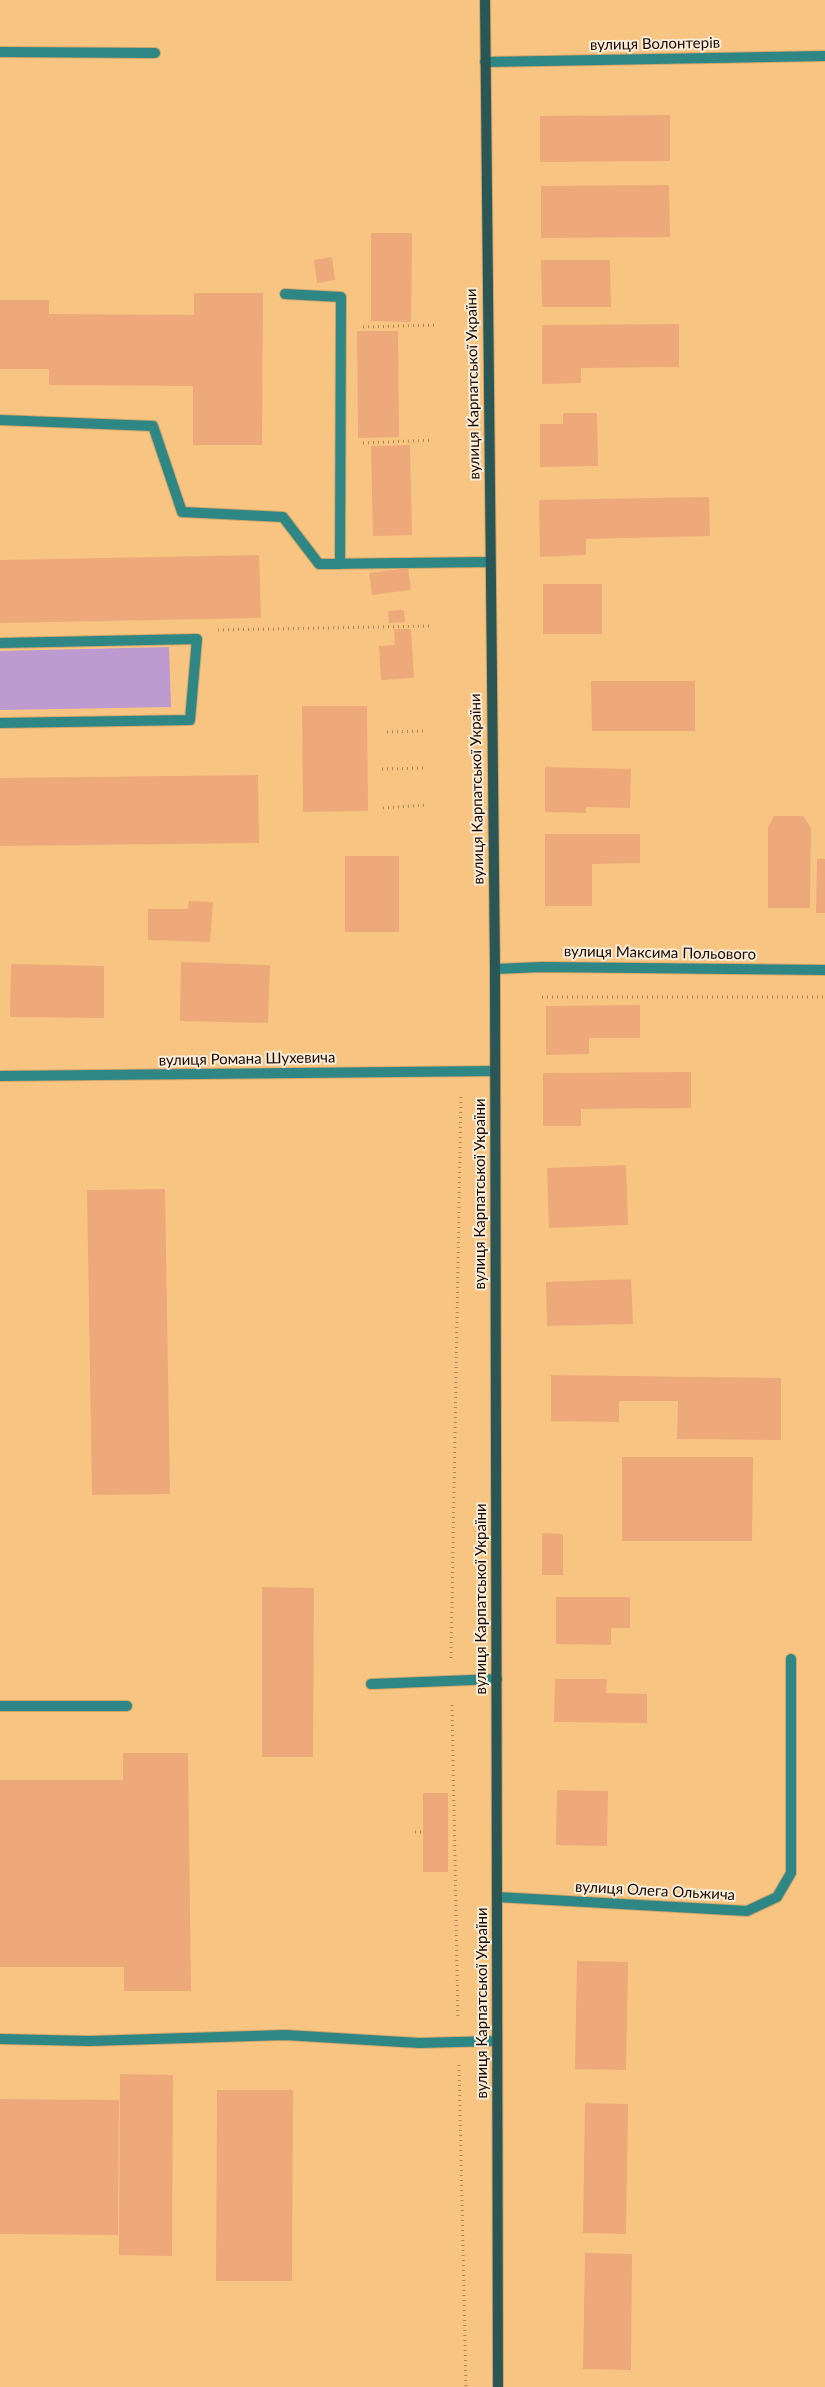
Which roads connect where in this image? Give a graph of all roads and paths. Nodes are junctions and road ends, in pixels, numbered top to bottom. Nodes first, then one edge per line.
1 (485, 0) edge
2 (0, 52) edge
3 (155, 53) dead end
4 (825, 56) edge
5 (485, 62) junction
6 (286, 294) dead end
7 (435, 325) dead end
8 (341, 327) junction
9 (0, 420) edge
10 (433, 440) dead end
11 (340, 444) junction
12 (490, 562) junction
13 (340, 564) junction
14 (0, 643) edge
15 (0, 723) edge
16 (427, 731) dead end
17 (387, 732) dead end
18 (426, 768) dead end
19 (382, 769) dead end
20 (425, 805) dead end
21 (383, 808) dead end
22 (495, 969) junction
23 (825, 970) edge
24 (542, 997) dead end
25 (825, 997) edge
26 (495, 1071) junction
27 (462, 1072) junction
28 (0, 1076) edge
29 (791, 1660) dead end
30 (497, 1679) junction
31 (451, 1680) junction
32 (371, 1684) dead end
33 (0, 1706) edge
34 (127, 1706) dead end
35 (415, 1832) dead end
36 (423, 1832) dead end
37 (448, 1832) dead end
38 (454, 1832) junction
39 (497, 1897) junction
40 (0, 2039) edge
41 (497, 2040) junction
42 (459, 2042) junction
43 (466, 2387) edge
44 (498, 2387) edge

1 - 5 main road, вулиця Карпатської України
2 - 3 street
4 - 5 street, вулиця Волонтерів
5 - 12 main road, вулиця Карпатської України
6 - 8 street
7 - 8 path
8 - 11 street
9 - 13 street
10 - 11 path
11 - 13 street
12 - 13 street
12 - 22 main road, вулиця Карпатської України
14 - 15 street
16 - 17 path
18 - 19 path
20 - 21 path
22 - 23 street, вулиця Максима Польового
22 - 26 main road, вулиця Карпатської України
24 - 25 path
26 - 27 street, вулиця Романа Шухевича
26 - 30 main road, вулиця Карпатської України
27 - 28 street, вулиця Романа Шухевича
27 - 31 path
29 - 39 street, вулиця Олега Ольжича
30 - 31 street
30 - 39 main road, вулиця Карпатської України
31 - 32 street
31 - 38 path
33 - 34 street
35 - 36 path
37 - 38 path
38 - 42 path
39 - 41 main road, вулиця Карпатської України
40 - 42 street
41 - 42 street
41 - 44 main road, вулиця Карпатської України
42 - 43 path

